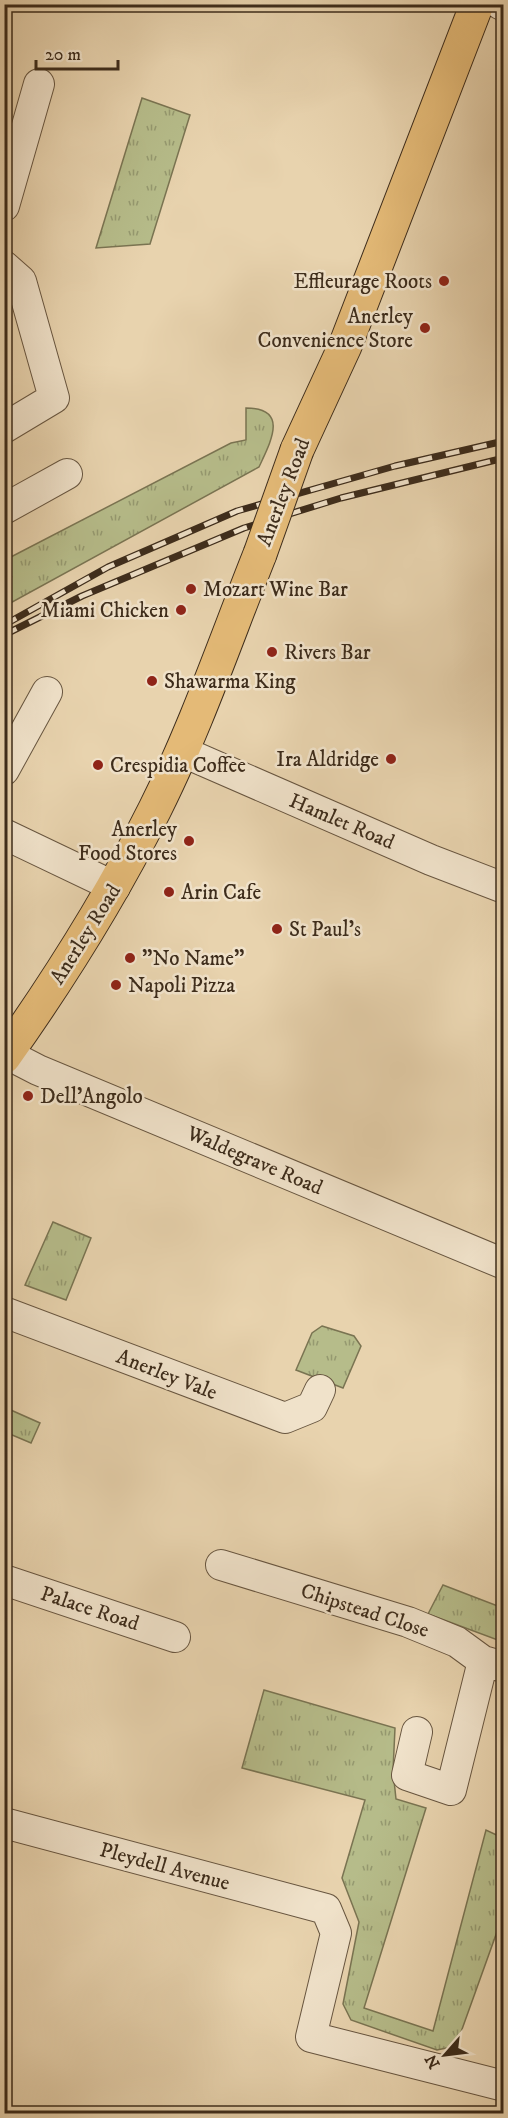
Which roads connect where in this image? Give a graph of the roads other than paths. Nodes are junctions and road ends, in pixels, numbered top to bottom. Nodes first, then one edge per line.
1 (477, 4) edge
2 (39, 84) dead end
3 (4, 206) edge
4 (4, 266) edge
5 (4, 428) edge
6 (67, 474) dead end
7 (4, 509) edge
8 (47, 692) dead end
9 (181, 751) junction
10 (4, 770) edge
11 (4, 834) edge
12 (115, 887) junction
13 (504, 888) edge
14 (10, 1041) edge
15 (504, 1264) edge
16 (4, 1312) edge
17 (320, 1390) dead end
18 (221, 1565) dead end
19 (4, 1580) edge
20 (175, 1637) dead end
21 (493, 1664) edge
22 (417, 1732) dead end
23 (4, 1823) edge
24 (504, 2086) edge

1 - 9 main road, Anerley Road, bridge
2 - 3 street
4 - 5 street
6 - 7 street
8 - 10 street
9 - 12 main road, Anerley Road
9 - 13 street, Hamlet Road
11 - 12 street
12 - 14 main road, Anerley Road
14 - 15 street, Waldegrave Road
16 - 17 street, Anerley Vale
18 - 21 street, Chipstead Close
19 - 20 street, Palace Road
21 - 22 street
23 - 24 street, Pleydell Avenue

